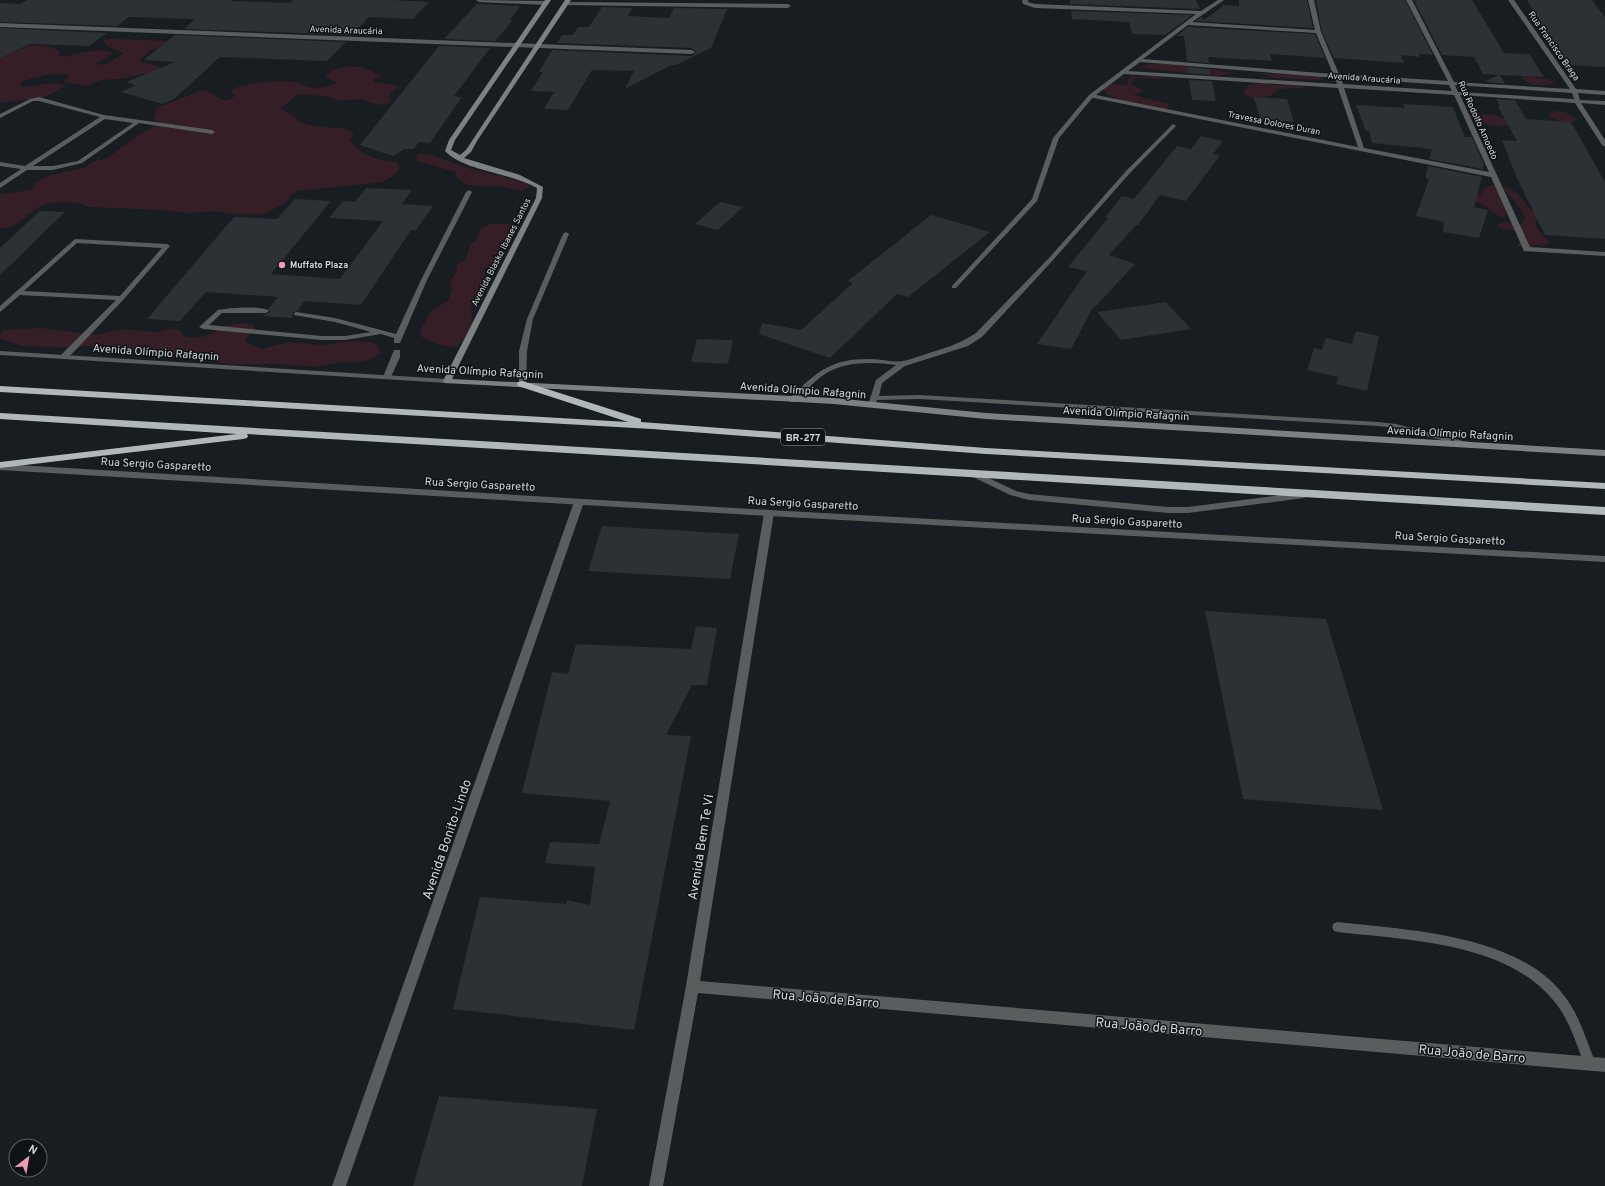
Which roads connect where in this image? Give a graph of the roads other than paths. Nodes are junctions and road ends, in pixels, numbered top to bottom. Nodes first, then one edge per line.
1 (479, 0) edge
2 (1221, 0) edge
3 (1311, 0) edge
4 (1409, 0) edge
5 (1511, 0) edge
6 (1025, 1) edge
7 (547, 2) edge
8 (566, 2) edge
9 (788, 6) dead end
10 (1201, 13) junction
11 (1187, 23) junction
12 (0, 25) edge
13 (1318, 32) junction
14 (516, 46) junction
15 (536, 47) junction
16 (692, 52) dead end
17 (1138, 60) junction
18 (1123, 72) junction
19 (1337, 76) junction
20 (1452, 84) junction
21 (1340, 85) junction
22 (1575, 92) junction
23 (1456, 93) junction
24 (1605, 94) edge
25 (1091, 96) junction
26 (1577, 101) junction
27 (1605, 103) edge
28 (0, 116) edge
29 (104, 117) junction
30 (137, 122) junction
31 (1173, 126) dead end
32 (212, 132) dead end
33 (1605, 145) edge
34 (1362, 150) junction
35 (459, 159) junction
36 (0, 164) edge
37 (26, 168) junction
38 (1493, 175) junction
39 (0, 186) edge
40 (469, 192) dead end
41 (566, 234) dead end
42 (1605, 254) edge
43 (954, 287) dead end
44 (19, 293) junction
45 (122, 298) junction
46 (0, 310) edge
47 (266, 311) dead end
48 (296, 314) dead end
49 (383, 332) junction
50 (396, 352) dead end
51 (0, 353) edge
52 (64, 357) junction
53 (902, 364) junction
54 (387, 377) junction
55 (447, 381) junction
56 (522, 384) junction
57 (0, 389) edge
58 (793, 400) junction
59 (873, 402) junction
60 (0, 416) edge
61 (652, 426) junction
62 (274, 432) junction
63 (1470, 446) junction
64 (1605, 453) edge
65 (0, 466) edge
66 (976, 475) junction
67 (1605, 479) edge
68 (1500, 480) junction
69 (1605, 486) edge
70 (1308, 494) junction
71 (579, 502) junction
72 (1605, 510) edge
73 (769, 513) junction
74 (1605, 559) edge
75 (1338, 926) dead end
76 (692, 986) junction
77 (1590, 1064) junction
78 (1605, 1065) edge
79 (339, 1186) edge
80 (656, 1186) edge

1 - 7 street
2 - 10 street
3 - 13 street
4 - 20 street, Rua Rodolfo Amoedo
5 - 22 street, Rua Francisco Braga
6 - 10 street
7 - 14 main road
8 - 9 street
8 - 15 main road
10 - 11 street
11 - 13 street
11 - 17 street
12 - 14 street, Avenida Araucária
13 - 19 street
14 - 15 street, Avenida Araucária
14 - 35 main road
15 - 16 street, Avenida Araucária
15 - 35 main road
17 - 18 street
17 - 19 street, Avenida Araucária
18 - 21 street, Avenida Araucária
18 - 25 street
19 - 20 street, Avenida Araucária
19 - 21 street
20 - 22 street, Avenida Araucária
20 - 23 street, Rua Rodolfo Amoedo
21 - 23 street, Avenida Araucária
21 - 34 street
22 - 24 street, Avenida Araucária
22 - 26 street, Rua Francisco Braga
23 - 26 street, Avenida Araucária
23 - 38 street, Rua Rodolfo Amoedo
25 - 34 street, Travessa Dolores Duran
25 - 43 lane
26 - 27 street, Avenida Araucária
26 - 33 street, Rua Francisco Braga
28 - 29 lane
29 - 30 lane
29 - 37 lane
30 - 32 lane
30 - 37 lane
31 - 53 lane
34 - 38 street, Travessa Dolores Duran
35 - 55 main road, Avenida Blasko Ibanes Santos
36 - 37 lane
37 - 39 lane
38 - 42 street, Rua Rodolfo Amoedo
40 - 49 lane
41 - 56 lane
44 - 45 lane
44 - 45 lane
44 - 46 lane
45 - 52 lane
47 - 49 lane
48 - 49 lane
50 - 54 lane
51 - 52 street, Avenida Olímpio Rafagnin
52 - 54 street, Avenida Olímpio Rafagnin
53 - 58 lane
53 - 59 lane
54 - 55 street, Avenida Olímpio Rafagnin
55 - 56 main road, Avenida Olímpio Rafagnin
56 - 58 main road, Avenida Olímpio Rafagnin
56 - 61 highway
57 - 61 highway, BR-277
58 - 59 main road, Avenida Olímpio Rafagnin
59 - 63 main road, Avenida Olímpio Rafagnin
59 - 63 lane
60 - 62 highway
61 - 68 highway, BR-277
62 - 65 highway
62 - 66 highway
63 - 64 main road, Avenida Olímpio Rafagnin
65 - 71 street, Rua Sergio Gasparetto
66 - 70 highway
66 - 70 lane
67 - 68 highway
68 - 69 highway, BR-277
70 - 72 highway
71 - 73 street, Rua Sergio Gasparetto
71 - 79 street, Avenida Bonito-Lindo
73 - 74 street, Rua Sergio Gasparetto
73 - 76 street, Avenida Bem Te Vi
75 - 77 lane
76 - 77 street, Rua João de Barro
76 - 80 street, Avenida Bem Te Vi
77 - 78 street, Rua João de Barro

